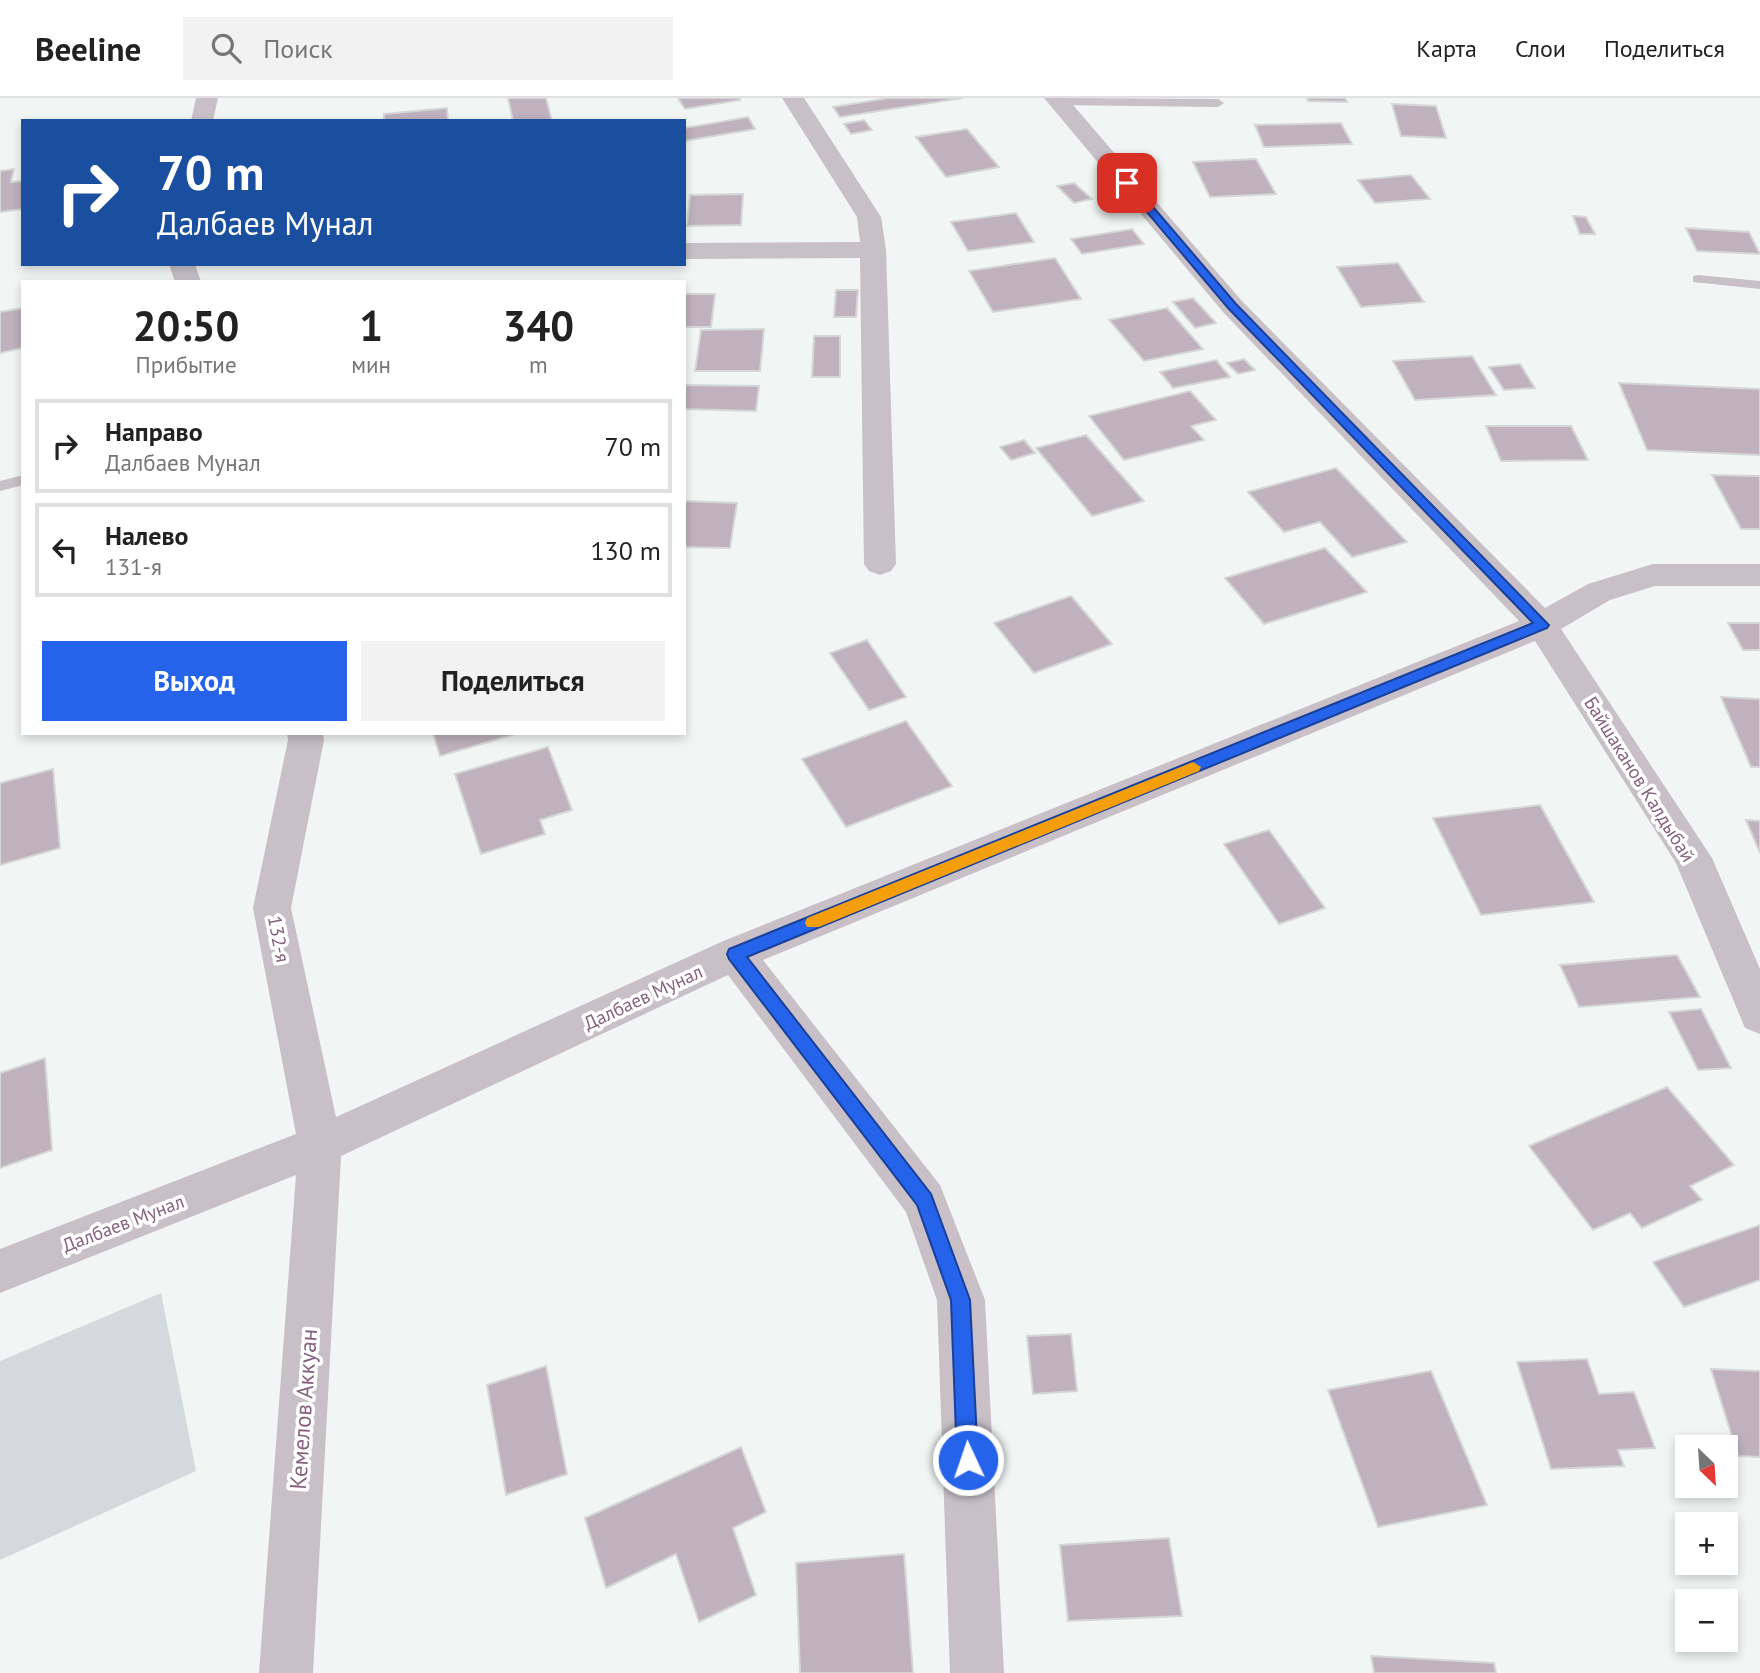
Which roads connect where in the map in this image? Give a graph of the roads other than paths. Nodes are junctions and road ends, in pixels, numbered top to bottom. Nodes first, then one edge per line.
1 (207, 98) edge
2 (793, 98) edge
3 (1056, 99) edge
4 (1218, 103) dead end
5 (202, 119) edge
6 (873, 250) junction
7 (686, 251) edge
8 (1698, 279) dead end
9 (1760, 285) edge
10 (21, 481) edge
11 (0, 486) edge
12 (880, 564) dead end
13 (1760, 575) edge
14 (1542, 625) junction
15 (305, 735) edge
16 (735, 954) junction
17 (1760, 1016) edge
18 (320, 1146) junction
19 (0, 1271) edge
20 (286, 1673) edge
21 (976, 1673) edge

1 - 5 street
2 - 6 street
3 - 4 lane
3 - 14 street, Байшаканов Калдыбай
6 - 7 street
6 - 12 street
8 - 9 lane
10 - 11 lane
13 - 14 street, Далбаев Мунал
14 - 16 street, Далбаев Мунал
14 - 17 street, Байшаканов Калдыбай
15 - 18 street, 132-я
16 - 18 street, Далбаев Мунал
16 - 21 street
18 - 19 street, Далбаев Мунал
18 - 20 street, Кемелов Аккуан

